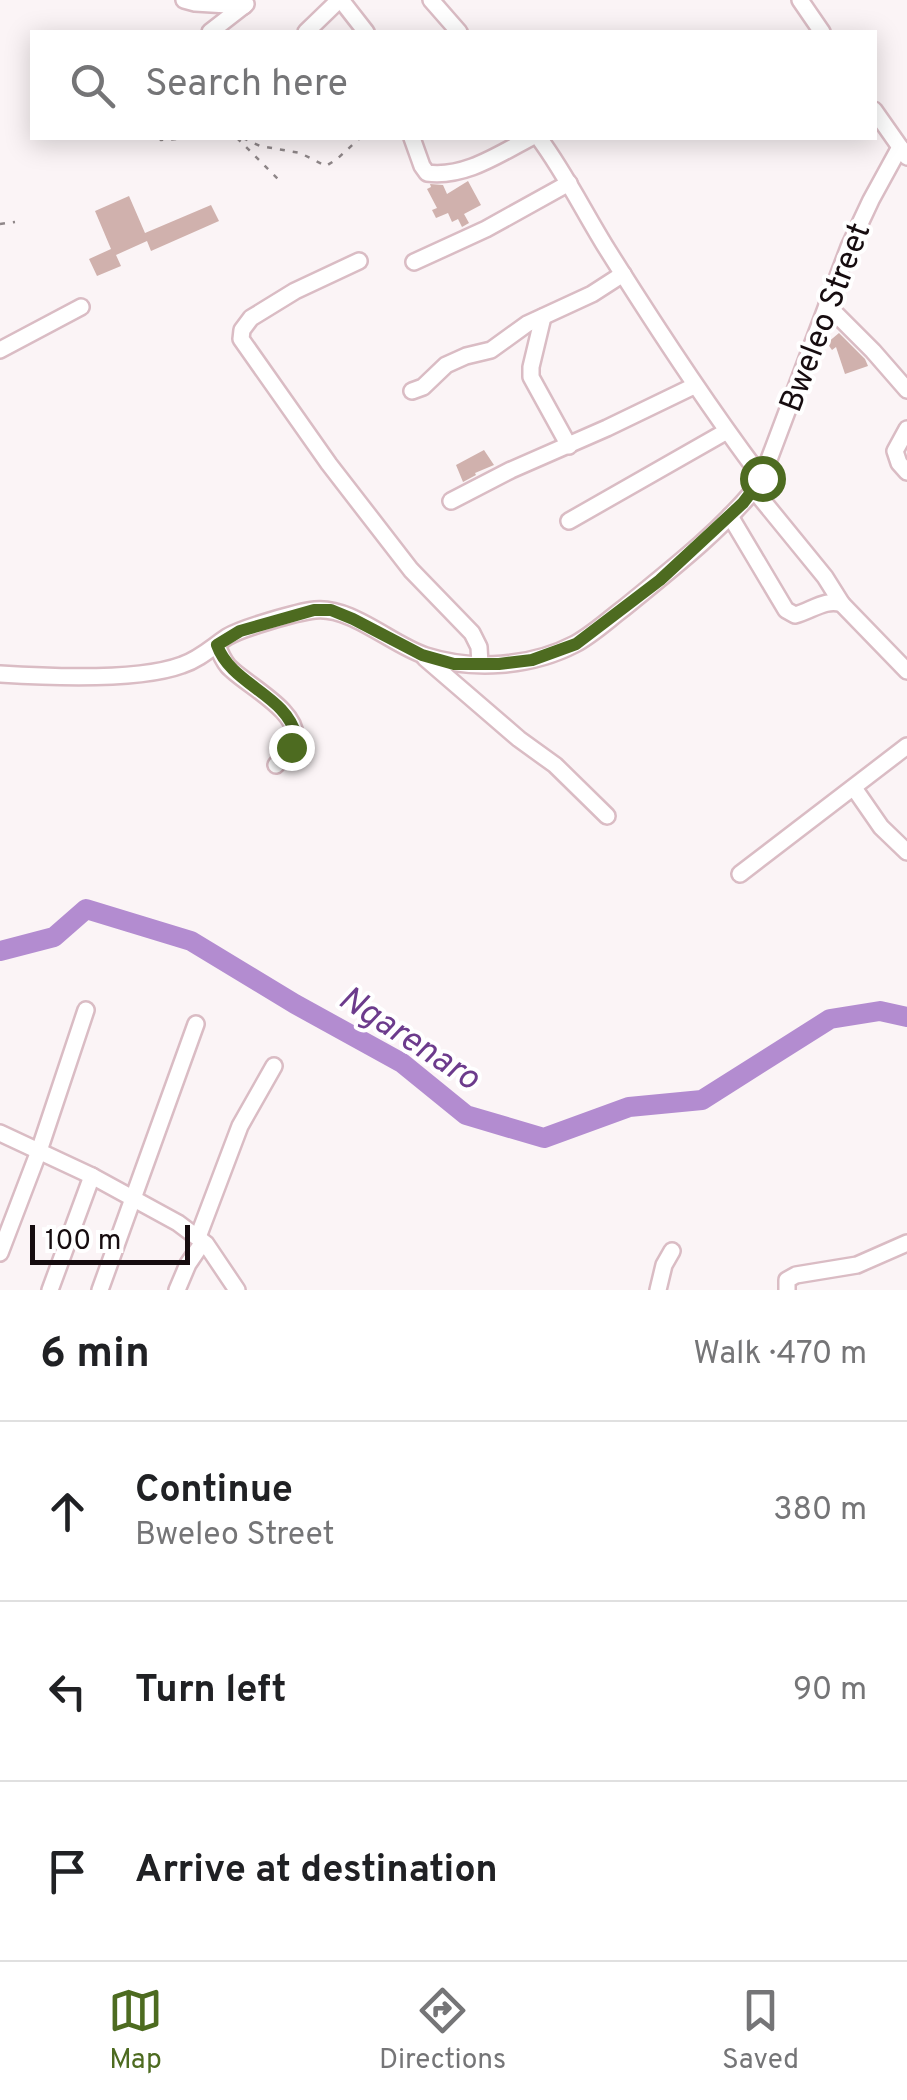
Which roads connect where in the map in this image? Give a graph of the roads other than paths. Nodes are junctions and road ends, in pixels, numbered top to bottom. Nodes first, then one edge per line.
1 (184, 0) edge
2 (340, 0) edge
3 (431, 0) edge
4 (800, 0) edge
5 (247, 3) edge
6 (213, 30) edge
7 (308, 30) edge
8 (364, 30) edge
9 (457, 30) edge
10 (821, 30) edge
11 (877, 114) edge
12 (413, 140) edge
13 (526, 140) edge
14 (540, 140) edge
15 (903, 152) edge
16 (570, 183) junction
17 (359, 261) dead end
18 (414, 262) dead end
19 (624, 274) junction
20 (826, 305) junction
21 (81, 306) dead end
22 (543, 317) junction
23 (0, 350) edge
24 (694, 386) junction
25 (907, 390) edge
26 (412, 391) dead end
27 (907, 429) edge
28 (727, 431) junction
29 (569, 446) junction
30 (907, 472) edge
31 (758, 484) junction
32 (451, 502) dead end
33 (730, 516) junction
34 (569, 521) dead end
35 (842, 604) junction
36 (217, 645) junction
37 (422, 655) junction
38 (480, 664) junction
39 (907, 671) edge
40 (0, 674) edge
41 (907, 746) edge
42 (276, 765) dead end
43 (854, 788) junction
44 (607, 816) dead end
45 (907, 852) edge
46 (740, 874) dead end
47 (86, 1010) dead end
48 (196, 1024) dead end
49 (274, 1066) dead end
50 (0, 1133) edge
51 (38, 1151) junction
52 (92, 1176) junction
53 (132, 1198) junction
54 (200, 1240) junction
55 (907, 1243) edge
56 (672, 1251) dead end
57 (0, 1253) edge
58 (50, 1290) edge
59 (100, 1290) edge
60 (177, 1290) edge
61 (237, 1290) edge
62 (658, 1290) edge
63 (787, 1290) edge

1 - 5 street
2 - 7 street
2 - 8 street
3 - 9 street
4 - 10 street
5 - 6 street
11 - 15 street
12 - 13 street
14 - 16 street
15 - 20 street, Bweleo Street
16 - 18 street
16 - 19 street
17 - 38 street
19 - 22 street
19 - 24 street
20 - 25 street
20 - 31 street, Bweleo Street
21 - 23 street
22 - 26 street
22 - 29 street
24 - 28 street
24 - 29 street
27 - 30 street
28 - 31 street
28 - 34 street
29 - 32 street
31 - 33 street, Bweleo Street
31 - 35 street
33 - 35 street
33 - 38 street, Bweleo Street
35 - 39 street
36 - 37 street, Bweleo Street
36 - 40 street, Bweleo Street
36 - 42 street
37 - 38 street, Bweleo Street
37 - 44 street
41 - 43 street
43 - 45 street
43 - 46 street
47 - 51 street
48 - 53 street
49 - 54 street
50 - 51 street
51 - 52 street
51 - 57 street
52 - 53 street
52 - 58 street
53 - 54 street
53 - 59 street
54 - 60 street
54 - 61 street
55 - 63 street
56 - 62 street

